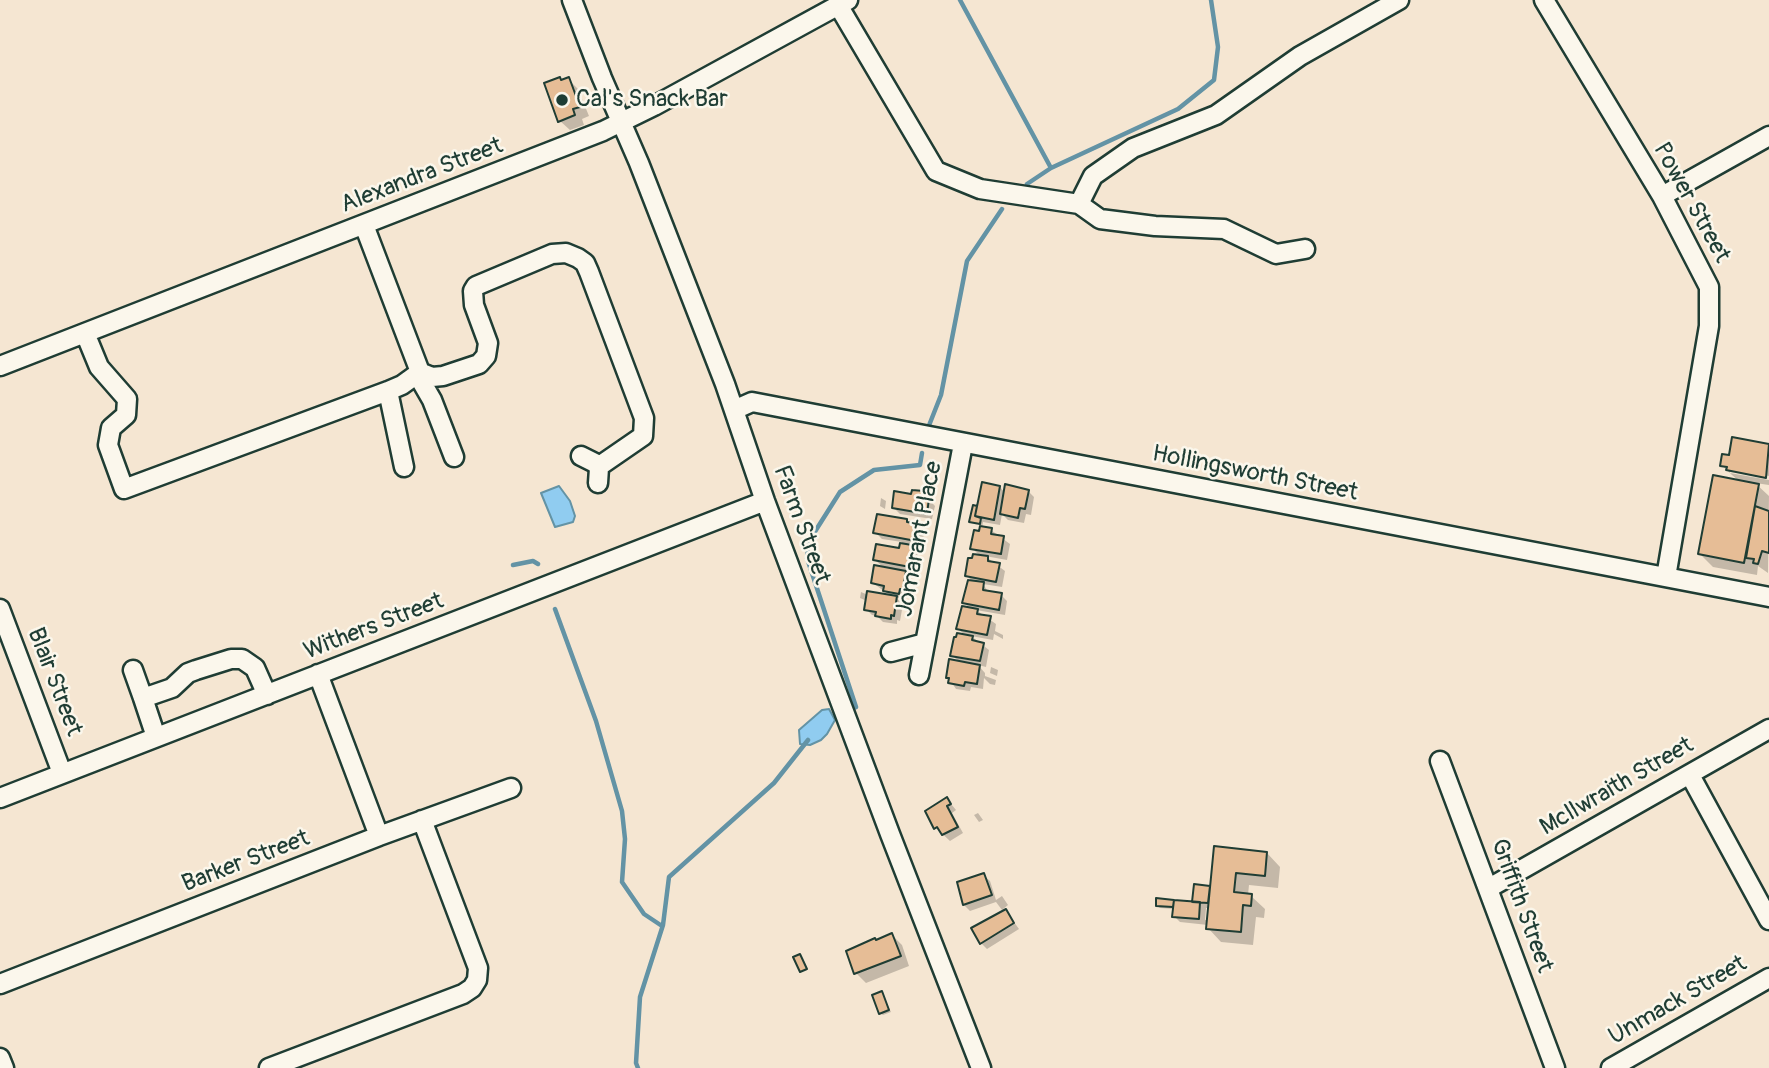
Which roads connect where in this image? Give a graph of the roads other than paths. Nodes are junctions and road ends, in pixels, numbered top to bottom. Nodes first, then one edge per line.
1 (572, 0) edge
2 (1399, 0) edge
3 (1544, 0) edge
4 (843, 3) edge
5 (621, 123) junction
6 (1769, 136) edge
7 (1661, 195) junction
8 (1079, 204) junction
9 (364, 225) junction
10 (1305, 249) dead end
11 (85, 333) junction
12 (0, 366) edge
13 (419, 373) junction
14 (388, 391) junction
15 (734, 410) junction
16 (963, 444) junction
17 (580, 456) dead end
18 (454, 457) dead end
19 (404, 467) dead end
20 (765, 501) junction
21 (1666, 577) junction
22 (1769, 597) edge
23 (0, 609) edge
24 (925, 643) junction
25 (891, 652) dead end
26 (133, 670) dead end
27 (318, 674) junction
28 (919, 675) dead end
29 (267, 695) junction
30 (143, 698) junction
31 (1769, 729) edge
32 (156, 737) junction
33 (1440, 761) dead end
34 (62, 774) junction
35 (1690, 775) junction
36 (511, 788) dead end
37 (0, 798) edge
38 (422, 820) junction
39 (379, 836) junction
40 (1489, 888) junction
41 (1769, 920) edge
42 (1769, 978) edge
43 (0, 984) edge
44 (0, 1058) edge
45 (4, 1068) edge
46 (269, 1068) edge
47 (981, 1068) edge
48 (1555, 1068) edge
49 (1611, 1068) edge

1 - 5 street, Farm Street
2 - 8 street
3 - 7 street, Power Street
4 - 5 street, Alexandra Street
4 - 8 street
5 - 9 street, Alexandra Street
5 - 15 street, Farm Street
6 - 7 street
7 - 21 street, Power Street
8 - 10 street
9 - 11 street, Alexandra Street
9 - 13 street
11 - 12 street, Alexandra Street
11 - 14 street
13 - 14 street
13 - 17 street
13 - 18 street
14 - 19 street
15 - 16 street, Hollingsworth Street
15 - 20 street, Farm Street
16 - 21 street, Hollingsworth Street
16 - 24 street, Jomarant Place
20 - 27 street, Withers Street
20 - 47 street, Farm Street
21 - 22 street, Hollingsworth Street
23 - 34 street, Blair Street
24 - 25 street, Jomarant Place
24 - 28 street, Jomarant Place
26 - 30 street
27 - 29 street, Withers Street
27 - 39 street
29 - 30 street
29 - 32 street, Withers Street
30 - 32 street
31 - 35 street, Mcllwraith Street
32 - 34 street, Withers Street
33 - 40 street, Griffith Street
34 - 37 street, Withers Street
35 - 40 street, Mcllwraith Street
35 - 41 street
36 - 38 street, Barker Street
38 - 39 street, Barker Street
38 - 46 street
39 - 43 street, Barker Street
40 - 48 street, Griffith Street
42 - 49 street, Unmack Street
44 - 45 street

